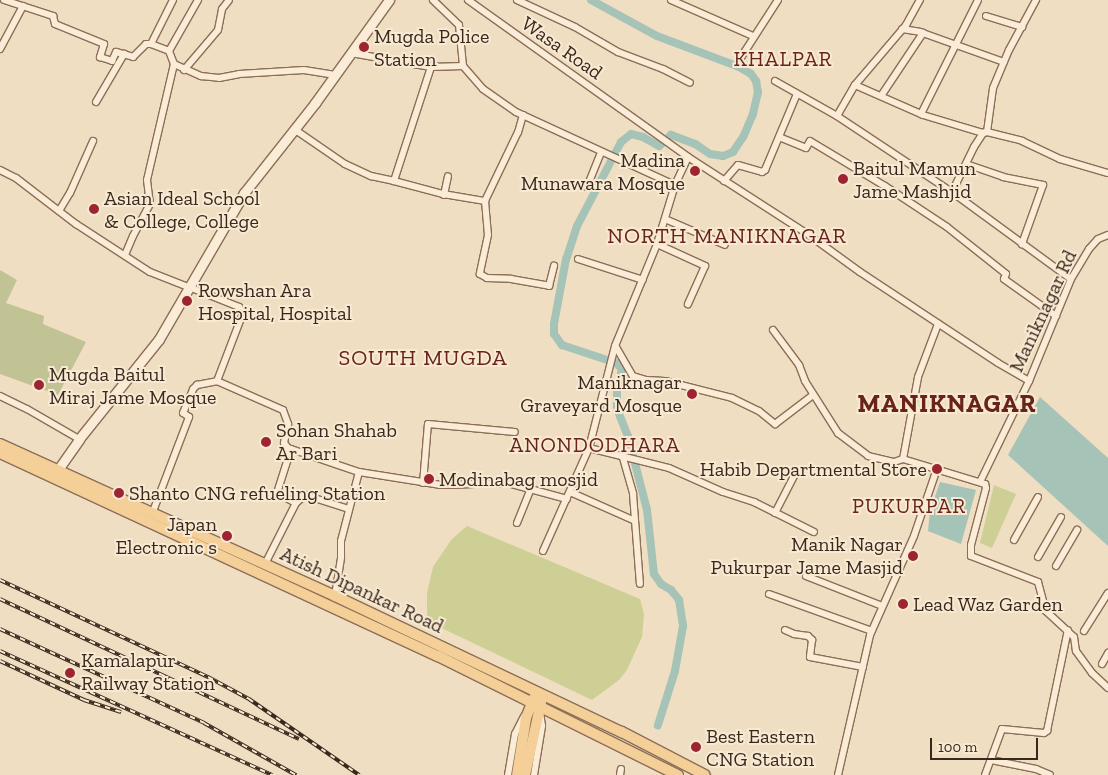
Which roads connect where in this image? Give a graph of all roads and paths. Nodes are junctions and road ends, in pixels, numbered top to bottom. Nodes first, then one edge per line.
1 (4, 0) edge
2 (173, 0) edge
3 (198, 0) edge
4 (229, 0) edge
5 (389, 0) edge
6 (433, 0) edge
7 (468, 0) edge
8 (517, 0) edge
9 (671, 0) edge
10 (778, 0) edge
11 (920, 0) edge
12 (978, 0) edge
13 (1036, 0) edge
14 (23, 6) junction
15 (986, 16) dead end
16 (1022, 27) junction
17 (902, 29) junction
18 (923, 33) junction
19 (753, 36) junction
20 (151, 44) junction
21 (956, 45) junction
22 (0, 49) edge
23 (169, 51) junction
24 (351, 53) junction
25 (124, 54) junction
26 (740, 59) dead end
27 (1004, 62) junction
28 (174, 64) junction
29 (462, 66) junction
30 (431, 67) junction
31 (184, 70) junction
32 (334, 75) junction
33 (774, 81) dead end
34 (690, 83) dead end
35 (855, 85) junction
36 (797, 94) junction
37 (881, 96) junction
38 (96, 102) dead end
39 (921, 114) junction
40 (522, 115) junction
41 (837, 116) junction
42 (294, 129) junction
43 (985, 132) junction
44 (779, 137) junction
45 (93, 141) dead end
46 (602, 153) junction
47 (688, 157) junction
48 (966, 164) junction
49 (0, 170) edge
50 (1108, 173) edge
51 (448, 176) dead end
52 (724, 180) junction
53 (394, 181) junction
54 (675, 185) junction
55 (587, 187) dead end
56 (952, 192) junction
57 (444, 194) junction
58 (485, 201) junction
59 (59, 211) junction
60 (665, 219) junction
61 (1108, 235) edge
62 (657, 244) junction
63 (1022, 244) junction
64 (725, 245) dead end
65 (125, 255) junction
66 (578, 259) dead end
67 (554, 266) dead end
68 (1071, 279) junction
69 (643, 280) junction
70 (189, 287) junction
71 (688, 304) dead end
72 (1056, 316) junction
73 (938, 324) junction
74 (773, 330) dead end
75 (615, 349) junction
76 (1029, 381) junction
77 (217, 382) junction
78 (813, 394) junction
79 (0, 396) edge
80 (514, 432) dead end
81 (79, 439) junction
82 (0, 444) edge
83 (589, 448) junction
84 (291, 449) junction
85 (0, 453) edge
86 (625, 458) junction
87 (903, 459) junction
88 (937, 469) junction
89 (57, 471) junction
90 (359, 472) junction
91 (794, 476) dead end
92 (980, 482) junction
93 (423, 483) junction
94 (530, 489) junction
95 (570, 492) junction
96 (1038, 497) dead end
97 (567, 499) junction
98 (296, 503) junction
99 (349, 509) junction
100 (775, 513) junction
101 (152, 514) junction
102 (1061, 516) dead end
103 (635, 521) junction
104 (517, 523) dead end
105 (1077, 530) dead end
106 (814, 532) dead end
107 (1014, 540) dead end
108 (543, 551) dead end
109 (1038, 556) dead end
110 (264, 564) junction
111 (1056, 566) dead end
112 (279, 570) junction
113 (806, 576) dead end
114 (274, 580) junction
115 (640, 584) dead end
116 (769, 594) dead end
117 (1108, 594) edge
118 (335, 596) junction
119 (882, 606) junction
120 (785, 630) dead end
121 (1068, 630) junction
122 (872, 631) junction
123 (1084, 631) dead end
124 (1108, 653) edge
125 (1102, 664) dead end
126 (864, 667) junction
127 (507, 676) junction
128 (501, 687) junction
129 (1108, 688) edge
130 (540, 693) junction
131 (535, 707) junction
132 (990, 760) junction
133 (508, 775) edge
134 (517, 775) edge
135 (525, 775) edge
136 (534, 775) edge
137 (678, 775) edge
138 (705, 775) edge
139 (838, 775) edge
140 (986, 775) edge
141 (1050, 775) edge

1 - 14 street
2 - 20 street
3 - 23 street
4 - 31 street
5 - 24 street
6 - 29 street
7 - 47 street, Wasa Road
8 - 34 street
9 - 19 street
10 - 19 street
11 - 17 street
12 - 21 street
13 - 16 street
14 - 22 street
14 - 25 street
15 - 16 street
16 - 27 street
17 - 18 street
17 - 35 street
18 - 21 street
18 - 37 street
19 - 26 street
20 - 23 street
20 - 25 street
21 - 27 street
21 - 39 street
23 - 28 street
24 - 30 street
24 - 32 street
25 - 38 street
27 - 43 street
28 - 31 street
28 - 65 street
29 - 30 street
29 - 40 street
30 - 53 street
31 - 32 street
32 - 42 street
33 - 36 street
35 - 37 street
35 - 41 street
36 - 41 street
36 - 44 street
37 - 39 street
39 - 43 street
40 - 46 street
40 - 58 street
41 - 56 street
42 - 53 street
42 - 70 street
43 - 48 street
43 - 50 street
44 - 52 street
44 - 72 street
45 - 59 street
46 - 54 street
46 - 55 street
47 - 52 street
47 - 54 street
48 - 56 street
48 - 63 street
49 - 59 street
51 - 57 street
52 - 73 street
53 - 57 street
54 - 60 street
56 - 63 street
57 - 58 street
58 - 67 street
59 - 65 street
60 - 62 street
60 - 64 street
61 - 68 street, Maniknagar Rd
62 - 69 street
62 - 71 street
63 - 68 street
65 - 70 street
66 - 69 street
68 - 72 street, Maniknagar Rd
69 - 75 street
70 - 77 street
70 - 81 street
72 - 76 street, Maniknagar Rd
73 - 76 street
73 - 87 street
74 - 78 street
75 - 78 street
75 - 83 street
76 - 92 street, Maniknagar Rd
77 - 84 street
77 - 101 street
78 - 87 street
79 - 81 street
80 - 93 street
81 - 89 street
82 - 89 main road, Atish Dipankar Road
83 - 86 street
83 - 95 street
84 - 90 street
84 - 98 street
85 - 114 main road, Atish Dipankar Road
86 - 100 street
86 - 103 street
87 - 88 street
88 - 92 street
88 - 119 street
89 - 101 main road, Atish Dipankar Road
90 - 93 street
90 - 99 street
91 - 100 street
92 - 121 street
93 - 94 street
94 - 97 street
94 - 104 street
95 - 97 street
95 - 103 street
96 - 107 street
97 - 108 street
98 - 99 street
98 - 110 street
99 - 118 street
100 - 106 street
101 - 110 main road, Atish Dipankar Road
102 - 109 street
103 - 115 street
105 - 111 street
110 - 112 main road, Atish Dipankar Road
112 - 114 main road
112 - 118 main road, Atish Dipankar Road
113 - 119 street
114 - 128 main road, Atish Dipankar Road
116 - 122 street
117 - 123 street
118 - 127 main road, Atish Dipankar Road
119 - 122 street
120 - 126 street
121 - 129 street
121 - 132 street
122 - 126 street
124 - 125 street
126 - 139 street
127 - 128 main road
127 - 130 main road, Atish Dipankar Road
128 - 131 main road, Atish Dipankar Road
130 - 131 main road
130 - 138 main road, Atish Dipankar Road
131 - 133 street
131 - 134 main road
131 - 135 main road
131 - 136 street
131 - 137 main road, Atish Dipankar Road
132 - 140 street
132 - 141 street

